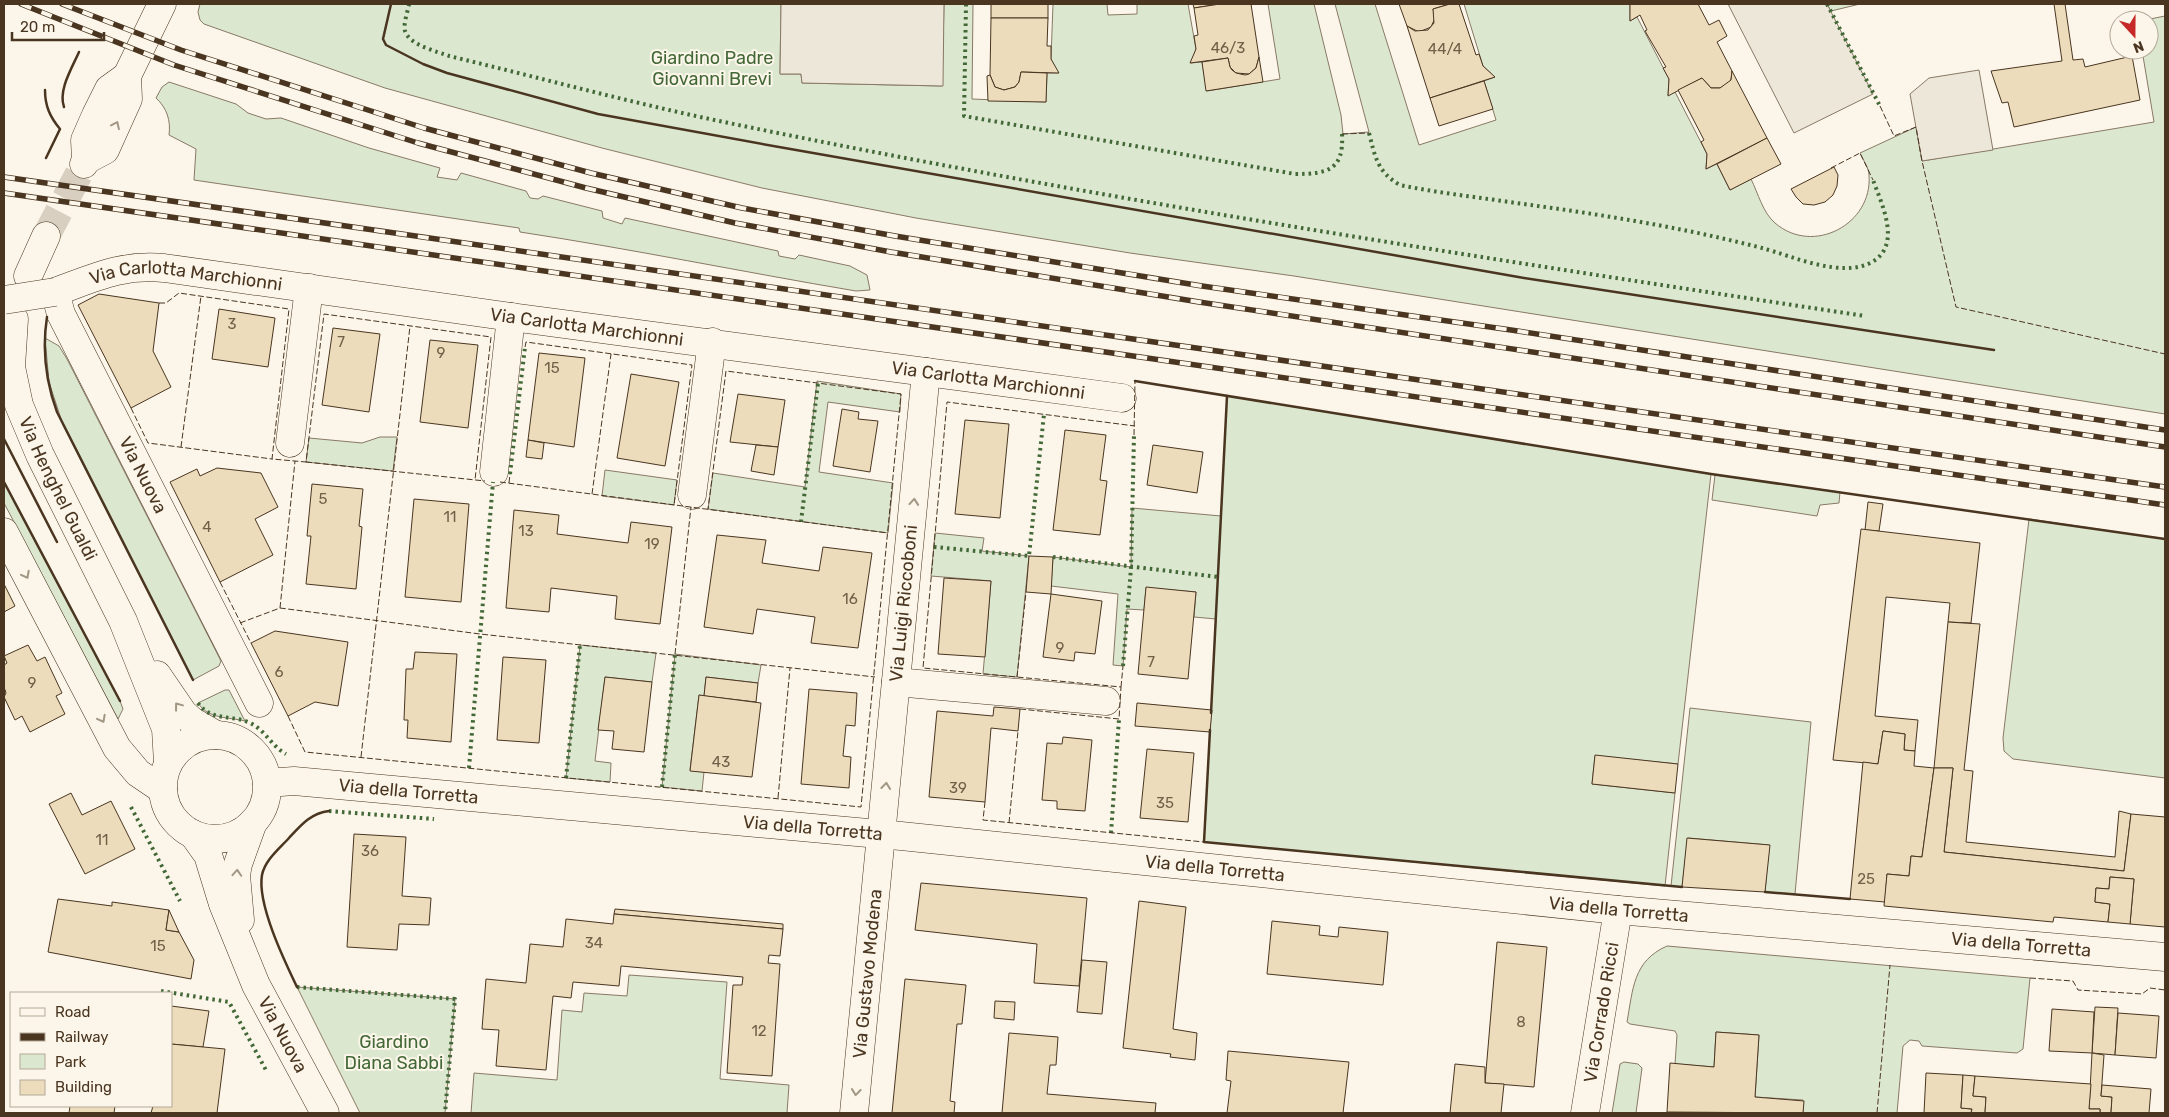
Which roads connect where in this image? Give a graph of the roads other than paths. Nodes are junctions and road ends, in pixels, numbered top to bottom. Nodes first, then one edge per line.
1 (162, 4) edge
2 (85, 162) tunnel mouth
3 (46, 236) tunnel mouth
4 (28, 276) dead end
5 (309, 288) junction
6 (56, 292) junction
7 (9, 309) edge
8 (511, 316) junction
9 (712, 342) junction
10 (926, 372) junction
11 (1122, 398) dead end
12 (290, 444) dead end
13 (494, 472) dead end
14 (692, 495) dead end
15 (4, 532) edge
16 (123, 622) junction
17 (896, 682) junction
18 (1106, 701) dead end
19 (259, 703) dead end
20 (216, 735) junction
21 (168, 763) junction
22 (267, 783) junction
23 (163, 790) junction
24 (253, 822) junction
25 (194, 834) junction
26 (881, 834) junction
27 (1618, 910) junction
28 (244, 956) junction
29 (2165, 957) edge
30 (325, 1113) edge
31 (854, 1113) edge
32 (1585, 1113) edge

1 - 2 street
3 - 4 street
5 - 6 street, Via Carlotta Marchionni
5 - 8 street, Via Carlotta Marchionni
5 - 12 street
6 - 7 street, bridge
6 - 19 street, Via Nuova
7 - 16 street, Via Henghel Gualdi
8 - 9 street, Via Carlotta Marchionni
8 - 13 street
9 - 10 street, Via Carlotta Marchionni
9 - 14 street
10 - 11 street, Via Carlotta Marchionni
17 -> 10 street, Via Luigi Riccoboni
15 -> 23 street
20 -> 16 street, Via Henghel Gualdi
16 - 21 street, Via Henghel Gualdi
17 - 18 street
26 -> 17 street, Via Luigi Riccoboni
20 - 21 street
20 - 22 street
21 - 23 street
22 - 24 street
22 - 26 street, Via della Torretta
23 - 25 street
24 - 25 street
28 -> 24 street, Via Nuova
25 - 28 street, Via Nuova
26 - 27 street, Via della Torretta
26 -> 31 street, Via Gustavo Modena
27 - 29 street, Via della Torretta
27 - 32 street, Via Corrado Ricci
28 - 30 street, Via Nuova

